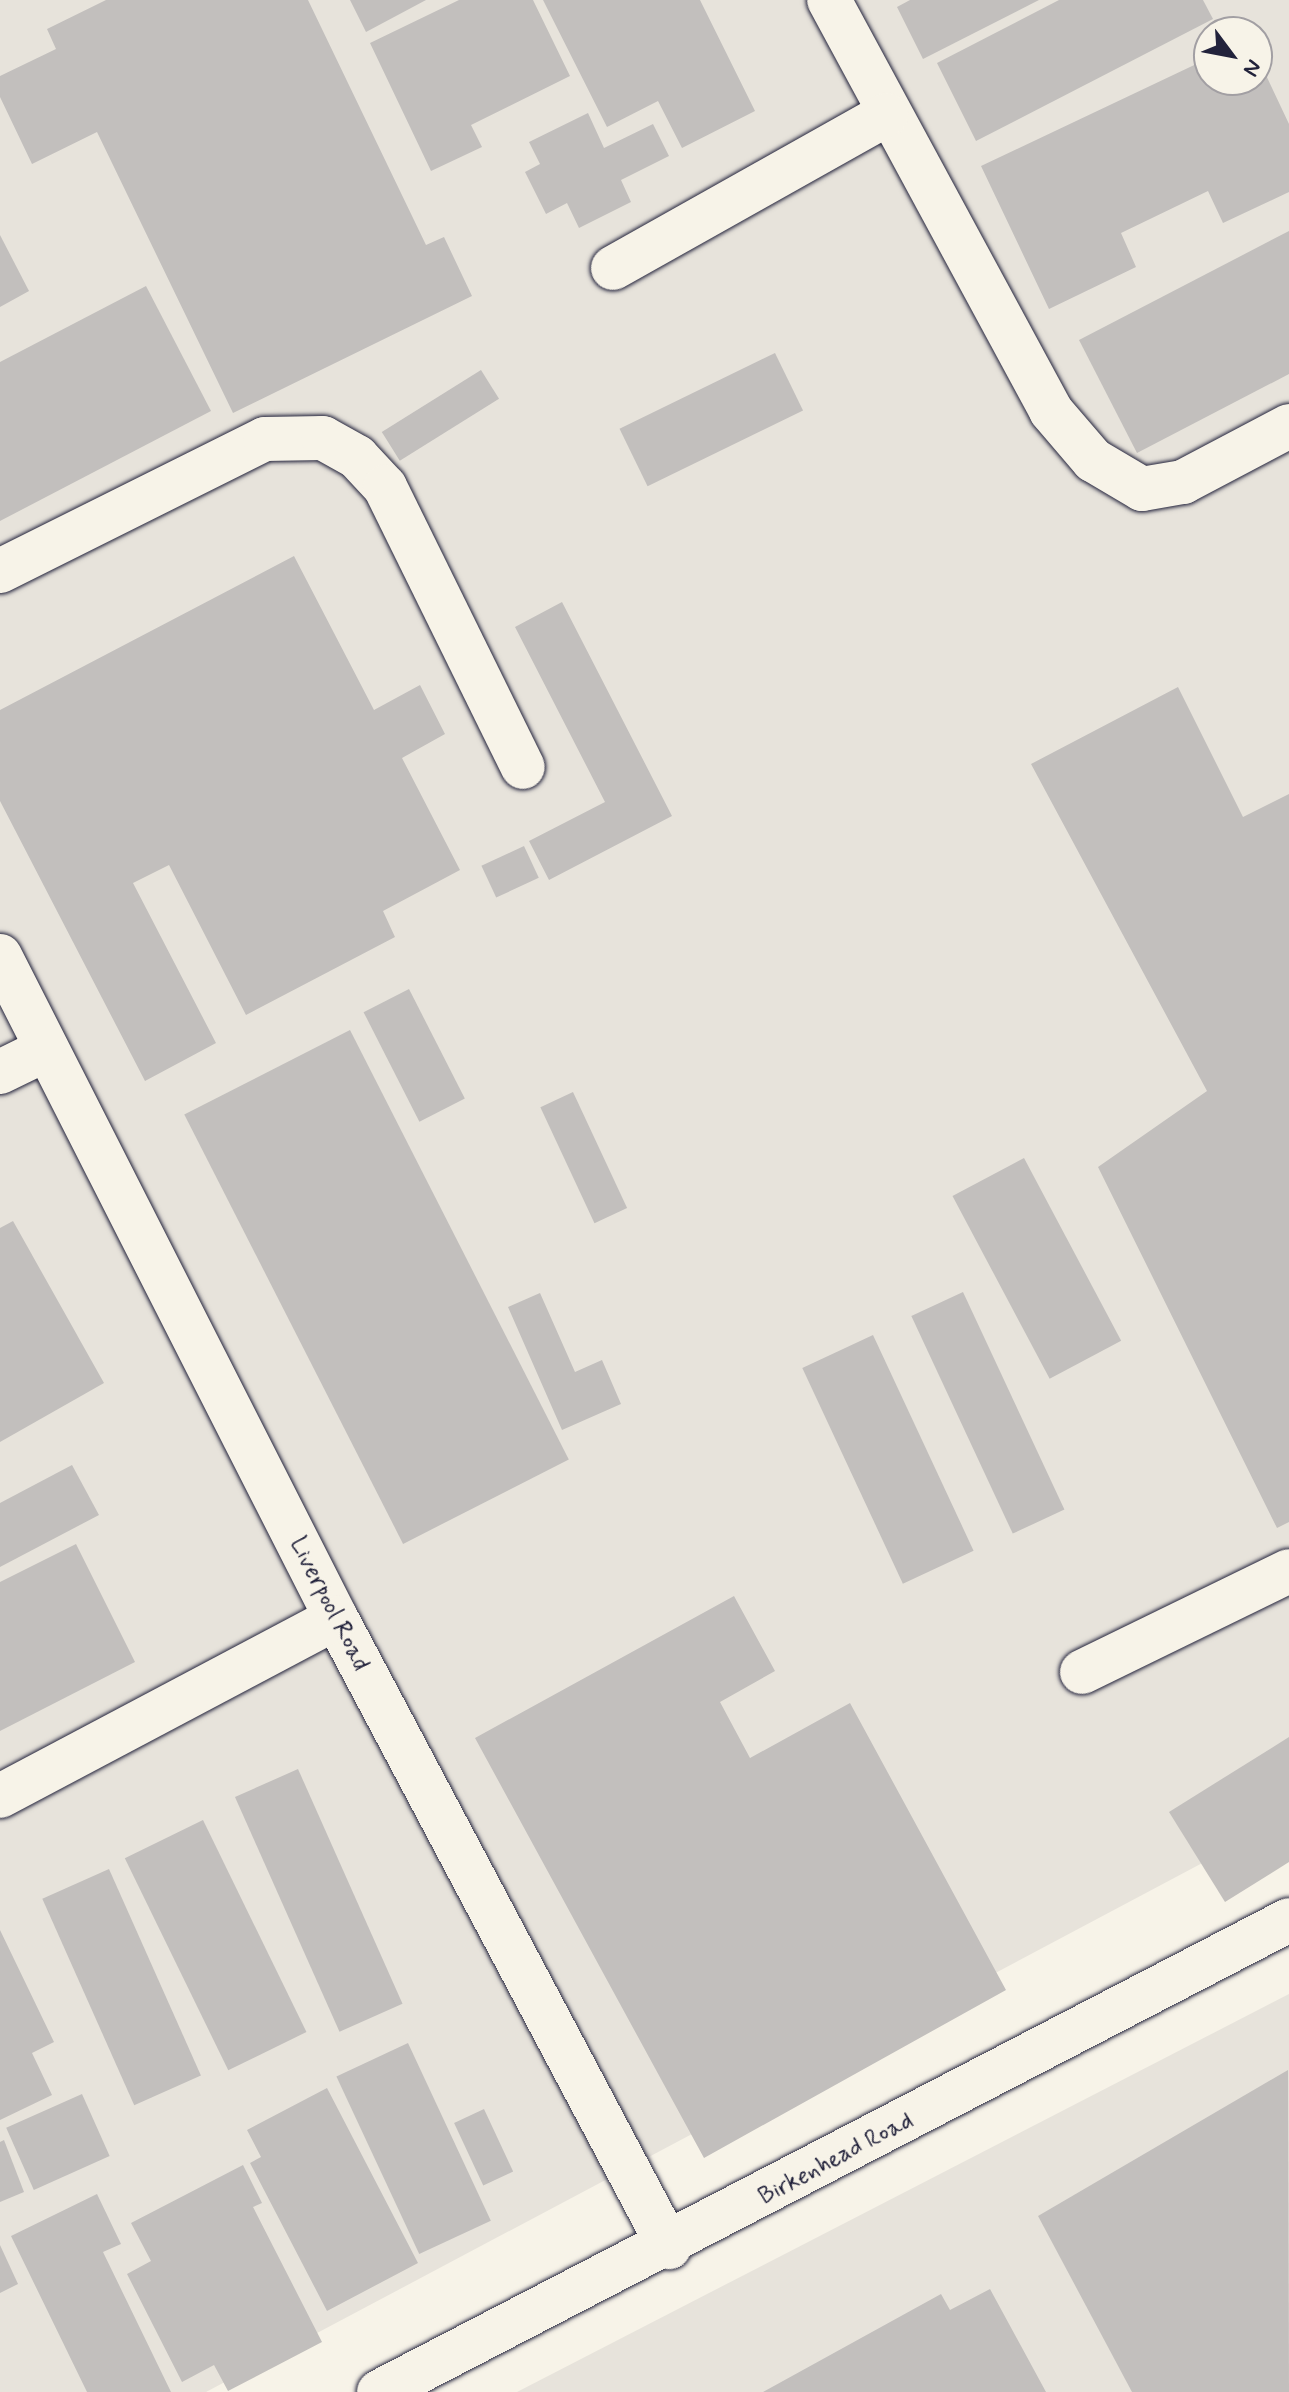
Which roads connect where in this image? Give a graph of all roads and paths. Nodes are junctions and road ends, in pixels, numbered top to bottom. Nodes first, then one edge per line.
1 (829, 0) edge
2 (886, 115) junction
3 (613, 268) dead end
4 (1289, 426) edge
5 (0, 571) edge
6 (523, 767) dead end
7 (0, 956) edge
8 (47, 1049) junction
9 (0, 1072) edge
10 (1289, 1571) edge
11 (336, 1618) junction
12 (1082, 1672) dead end
13 (0, 1796) edge
14 (1289, 1920) edge
15 (669, 2247) junction
16 (379, 2392) edge

1 - 2 street
2 - 3 street
2 - 4 street
5 - 6 street
7 - 8 street, Liverpool Road
8 - 9 street
8 - 11 street, Liverpool Road
10 - 12 street
11 - 13 street
11 - 15 street, Liverpool Road
14 - 15 street, Birkenhead Road
15 - 16 street, Birkenhead Road

